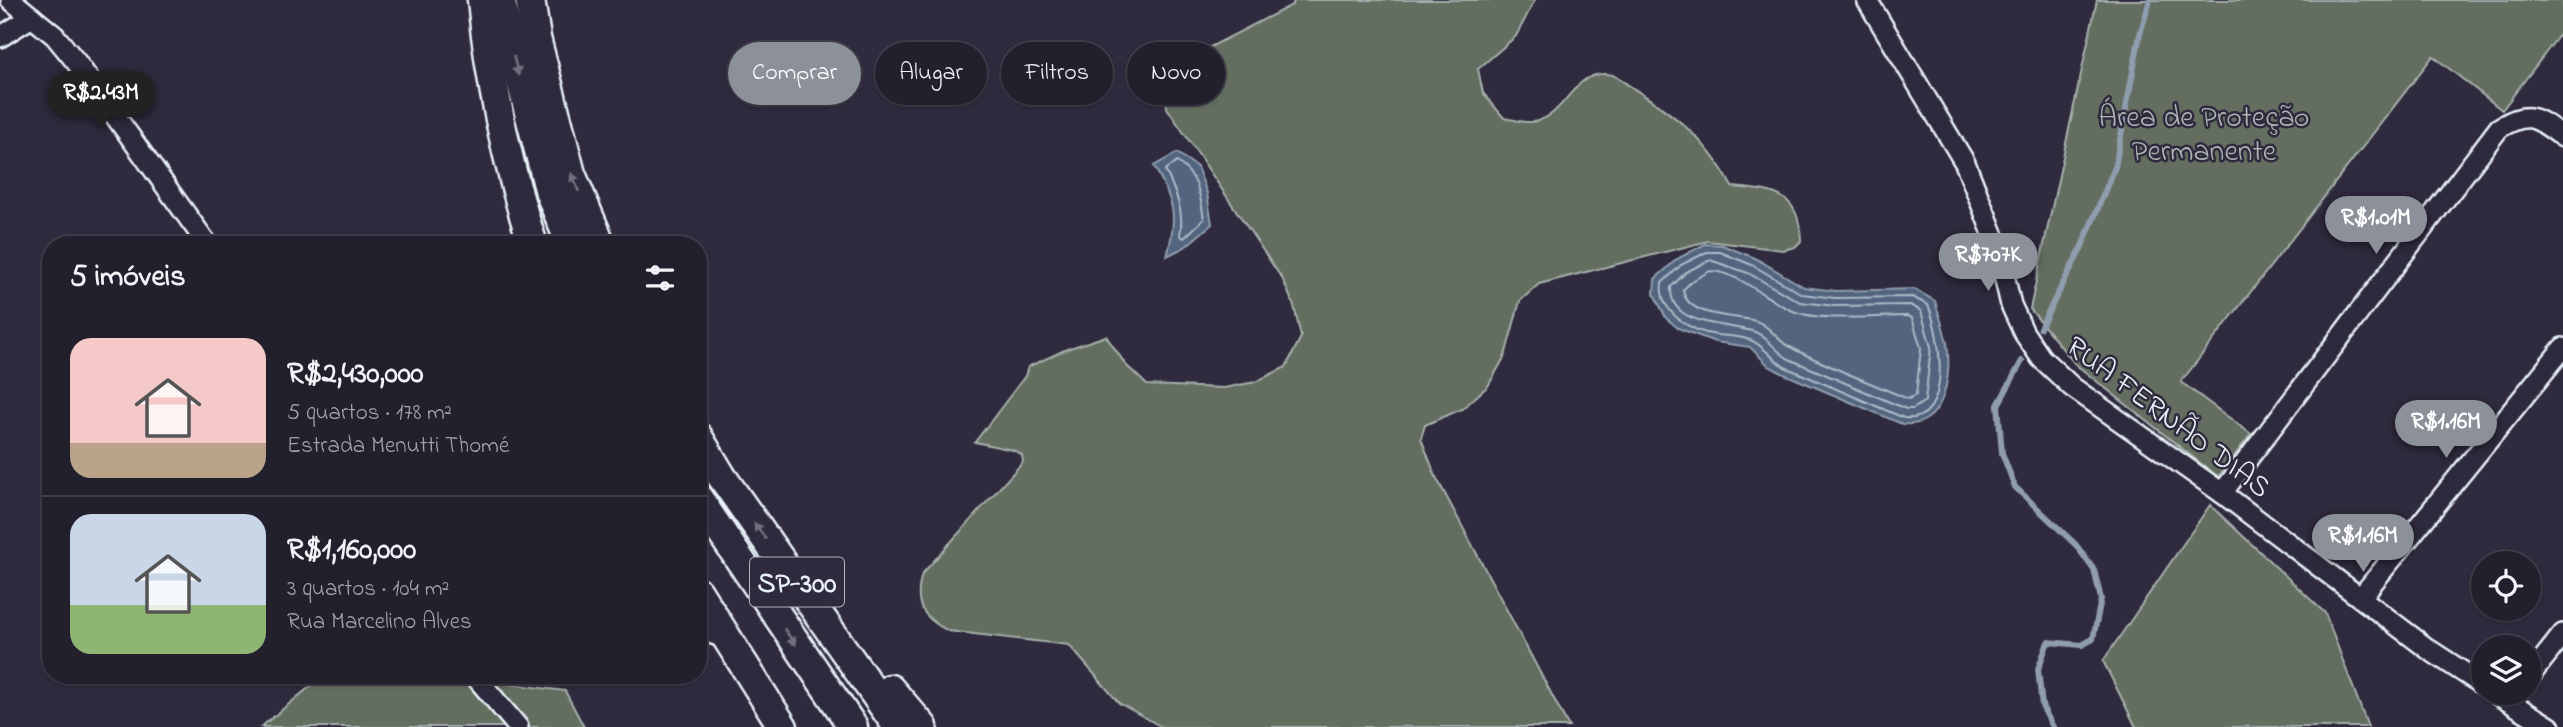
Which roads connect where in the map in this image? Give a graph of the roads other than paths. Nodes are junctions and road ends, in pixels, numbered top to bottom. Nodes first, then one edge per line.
1 (11, 0) edge
2 (482, 0) edge
3 (500, 0) edge
4 (530, 0) edge
5 (1867, 0) edge
6 (32, 17) junction
7 (0, 37) edge
8 (2563, 136) edge
9 (202, 236) edge
10 (530, 236) edge
11 (567, 236) edge
12 (597, 236) edge
13 (2563, 348) edge
14 (707, 452) edge
15 (2222, 493) junction
16 (707, 511) edge
17 (792, 575) junction
18 (2361, 597) junction
19 (707, 606) edge
20 (707, 632) edge
21 (2563, 634) edge
22 (728, 639) junction
23 (2541, 662) edge
24 (2471, 677) edge
25 (482, 684) edge
26 (2519, 705) edge
27 (518, 727) edge
28 (783, 727) edge
29 (853, 727) edge
30 (898, 727) edge
31 (923, 727) edge
32 (2550, 727) edge

1 - 6 street
2 - 10 highway
3 -> 11 highway
12 -> 4 highway
5 - 15 street, RUA FERNÃO DIAS
6 - 7 street
6 - 9 street
8 - 15 street
13 - 18 street
17 -> 14 highway, SP-300
15 - 18 street, RUA FERNÃO DIAS
16 -> 29 highway, SP-300
17 - 30 highway, SP-300
17 - 31 highway
18 - 24 street, RUA FERNÃO DIAS
19 - 22 highway
20 - 22 street
21 - 23 street
22 - 28 highway
25 - 27 street
26 - 32 street

